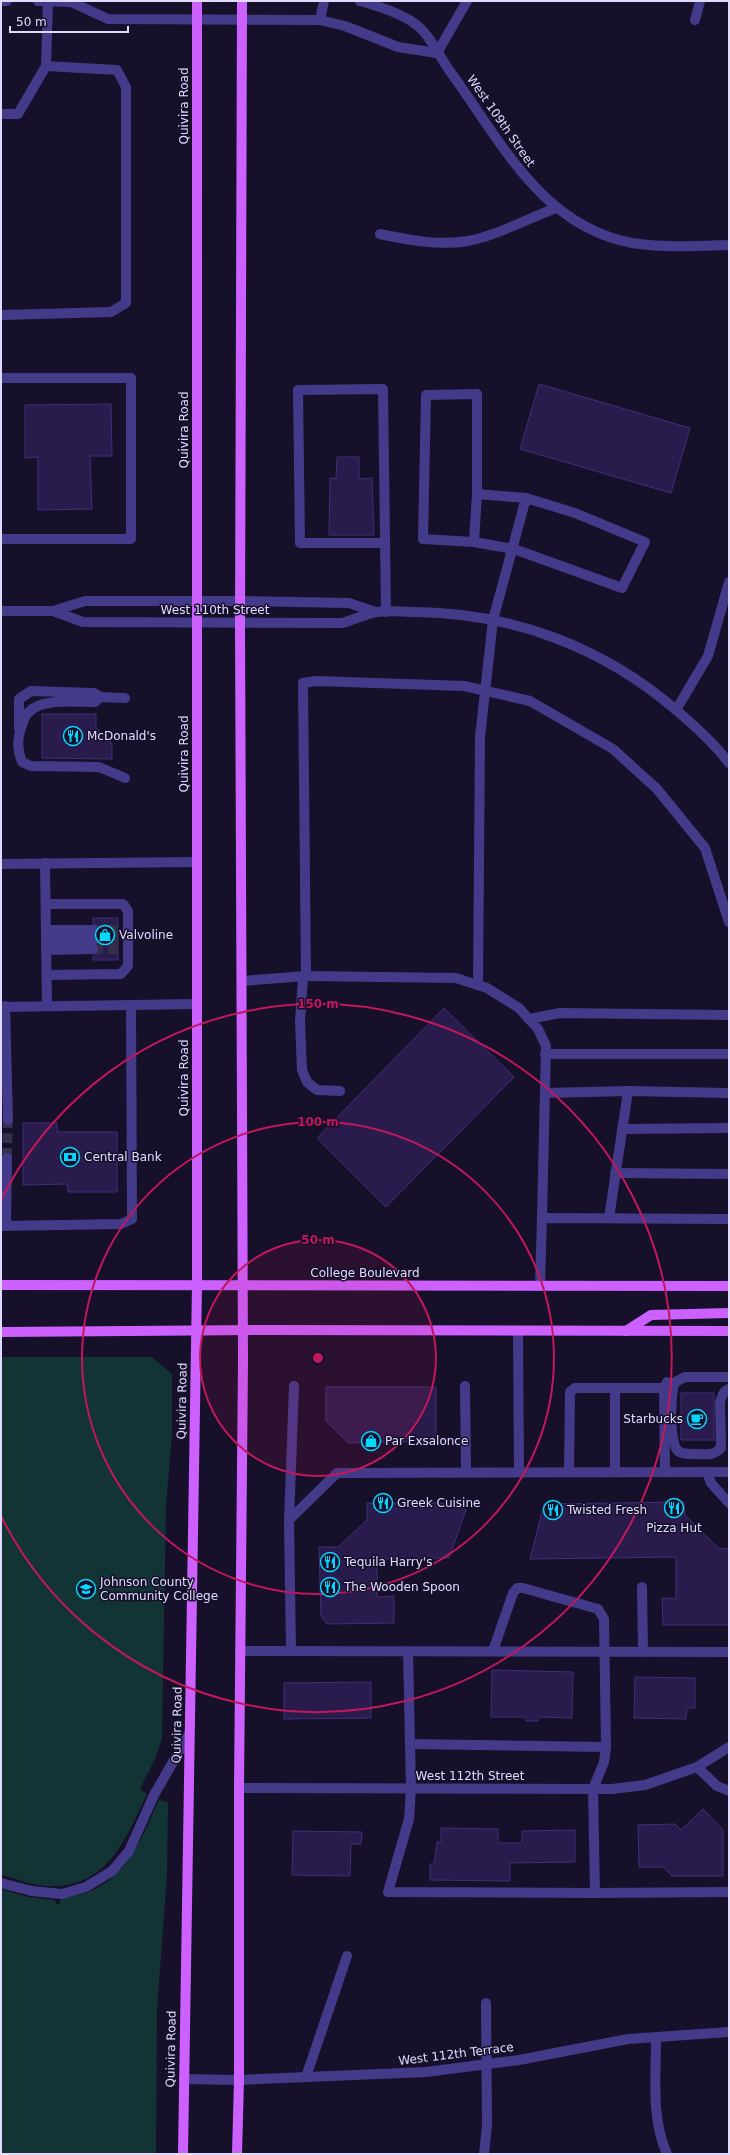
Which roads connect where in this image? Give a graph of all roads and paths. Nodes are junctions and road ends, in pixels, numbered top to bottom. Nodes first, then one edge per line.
1 (1, 1) edge
2 (7, 1) edge
3 (38, 1) edge
4 (48, 1) edge
5 (197, 1) edge
6 (242, 1) edge
7 (324, 1) edge
8 (360, 1) edge
9 (467, 1) edge
10 (700, 1) edge
11 (72, 2) edge
12 (242, 19) junction
13 (197, 20) junction
14 (320, 20) junction
15 (695, 20) dead end
16 (437, 53) junction
17 (46, 66) junction
18 (1, 114) edge
19 (556, 208) junction
20 (380, 234) dead end
21 (729, 244) edge
22 (1, 315) edge
23 (1, 378) edge
24 (477, 494) junction
25 (526, 498) junction
26 (1, 539) edge
27 (474, 542) junction
28 (385, 543) junction
29 (514, 549) junction
30 (729, 582) edge
31 (197, 601) junction
32 (240, 601) junction
33 (1, 611) edge
34 (53, 611) junction
35 (381, 612) junction
36 (494, 620) junction
37 (197, 624) junction
38 (240, 624) junction
39 (485, 691) junction
40 (100, 697) junction
41 (125, 698) dead end
42 (676, 710) junction
43 (19, 733) junction
44 (729, 764) edge
45 (125, 778) dead end
46 (197, 862) junction
47 (45, 863) junction
48 (1, 864) edge
49 (46, 904) junction
50 (729, 922) edge
51 (46, 940) junction
52 (47, 975) junction
53 (304, 977) junction
54 (242, 981) junction
55 (478, 985) junction
56 (197, 1004) junction
57 (131, 1005) junction
58 (48, 1006) junction
59 (3, 1007) edge
60 (729, 1014) edge
61 (529, 1019) junction
62 (545, 1054) junction
63 (729, 1054) edge
64 (340, 1090) dead end
65 (628, 1091) junction
66 (545, 1093) junction
67 (729, 1093) edge
68 (8, 1120) tunnel mouth
69 (729, 1128) edge
70 (622, 1129) junction
71 (7, 1158) tunnel mouth
72 (615, 1173) junction
73 (729, 1174) edge
74 (542, 1218) junction
75 (609, 1218) junction
76 (729, 1219) edge
77 (3, 1226) edge
78 (197, 1284) junction
79 (1, 1285) edge
80 (243, 1286) junction
81 (540, 1286) junction
82 (729, 1286) edge
83 (729, 1313) edge
84 (243, 1330) junction
85 (196, 1331) junction
86 (626, 1331) junction
87 (729, 1331) edge
88 (1, 1332) edge
89 (518, 1332) junction
90 (729, 1371) edge
91 (729, 1377) edge
92 (294, 1386) dead end
93 (465, 1386) dead end
94 (615, 1388) junction
95 (668, 1388) junction
96 (729, 1389) edge
97 (466, 1472) junction
98 (519, 1472) junction
99 (569, 1472) junction
100 (615, 1472) junction
101 (665, 1472) junction
102 (707, 1472) junction
103 (729, 1472) edge
104 (729, 1504) edge
105 (289, 1520) junction
106 (642, 1586) dead end
107 (240, 1651) junction
108 (292, 1651) junction
109 (408, 1651) junction
110 (494, 1651) junction
111 (643, 1652) junction
112 (729, 1652) edge
113 (606, 1653) junction
114 (189, 1734) junction
115 (410, 1744) junction
116 (606, 1746) junction
117 (729, 1747) edge
118 (697, 1767) junction
119 (239, 1788) junction
120 (411, 1789) junction
121 (593, 1789) junction
122 (729, 1791) edge
123 (1, 1883) edge
124 (729, 1892) edge
125 (595, 1893) junction
126 (347, 1956) dead end
127 (486, 2003) dead end
128 (729, 2032) edge
129 (656, 2038) junction
130 (487, 2065) junction
131 (306, 2077) junction
132 (184, 2079) junction
133 (239, 2080) junction
134 (183, 2154) edge
135 (237, 2154) edge
136 (484, 2154) edge
137 (667, 2154) edge

1 - 2 street
3 - 4 street
4 - 11 street
4 - 17 street
5 - 13 main road, Quivira Road
6 - 12 main road
7 - 14 street
8 - 16 street, West 109th Street
9 - 16 street
10 - 15 street
11 - 13 street
12 - 13 street
12 - 14 street
12 - 32 main road
13 - 31 main road, Quivira Road
14 - 16 street
16 - 19 street, West 109th Street
17 - 18 street
17 - 22 street
19 - 20 street
19 - 21 street, West 109th Street
23 - 26 street
24 - 25 street
24 - 27 street
24 - 27 street
25 - 29 street
25 - 29 street
27 - 29 street
28 - 28 street
28 - 35 street
29 - 36 street
30 - 42 street
31 - 32 street, West 110th Street
31 - 34 street, West 110th Street
31 - 37 main road, Quivira Road
32 - 35 street, West 110th Street
32 - 38 main road
33 - 34 street, West 110th Street
34 - 37 street, West 110th Street
35 - 36 street, West 110th Street
35 - 38 street, West 110th Street
36 - 39 street
36 - 42 street, West 110th Street
37 - 38 street, West 110th Street
37 - 46 main road, Quivira Road
38 - 54 main road
39 - 50 street
39 - 53 street
39 - 55 street
40 - 41 street
40 - 43 street
40 - 43 street
42 - 44 street, West 110th Street
43 - 45 street
46 - 47 street
46 - 56 main road, Quivira Road
47 - 48 street
47 - 49 street
49 - 51 street
49 - 52 street
51 - 51 street
51 - 52 street
52 - 58 street
53 - 54 street
53 - 55 street
53 - 64 street
54 - 80 main road
55 - 61 street
56 - 57 street
56 - 78 main road, Quivira Road
57 - 58 street
57 - 77 street
58 - 59 street
59 - 68 street
60 - 61 street
61 - 62 street
62 - 63 street
62 - 66 street
65 - 66 street
65 - 67 street
65 - 70 street
66 - 74 street
69 - 70 street
70 - 72 street
71 - 77 street
72 - 73 street
72 - 75 street
74 - 75 street
74 - 81 street
75 - 76 street
78 - 79 main road, College Boulevard
78 - 80 main road, College Boulevard
78 - 85 main road, Quivira Road
80 - 81 main road, College Boulevard
80 - 84 main road
81 - 82 main road, College Boulevard
83 - 86 main road
84 - 85 main road
84 - 89 main road
84 - 107 main road
85 - 88 main road
85 - 114 main road, Quivira Road
86 - 87 main road
86 - 89 main road
89 - 98 street
90 - 95 street
91 - 95 street
92 - 105 street
93 - 97 street
94 - 95 street
94 - 99 street
94 - 100 street
95 - 96 street
95 - 101 street
97 - 98 street
97 - 105 street
98 - 99 street
99 - 100 street
100 - 101 street
101 - 102 street
102 - 103 street
102 - 104 street
105 - 108 street
106 - 111 street
107 - 108 street
107 - 119 main road
108 - 109 street
109 - 110 street
109 - 115 street
110 - 113 street
110 - 113 street
111 - 112 street
111 - 113 street
113 - 116 street
114 - 123 street
114 - 132 main road, Quivira Road
115 - 116 street
115 - 120 street
116 - 121 street
117 - 118 street, West 112th Street
118 - 121 street, West 112th Street
118 - 122 street
119 - 120 street, West 112th Street
119 - 133 main road
120 - 121 street, West 112th Street
120 - 125 street
121 - 125 street
124 - 125 street
126 - 131 street
127 - 130 street
128 - 129 street, West 112th Terrace
129 - 130 street, West 112th Terrace
129 - 137 street
130 - 131 street, West 112th Terrace
130 - 136 street
131 - 133 street, West 112th Terrace
132 - 133 street, West 112th Terrace
132 - 134 main road, Quivira Road
133 - 135 main road

